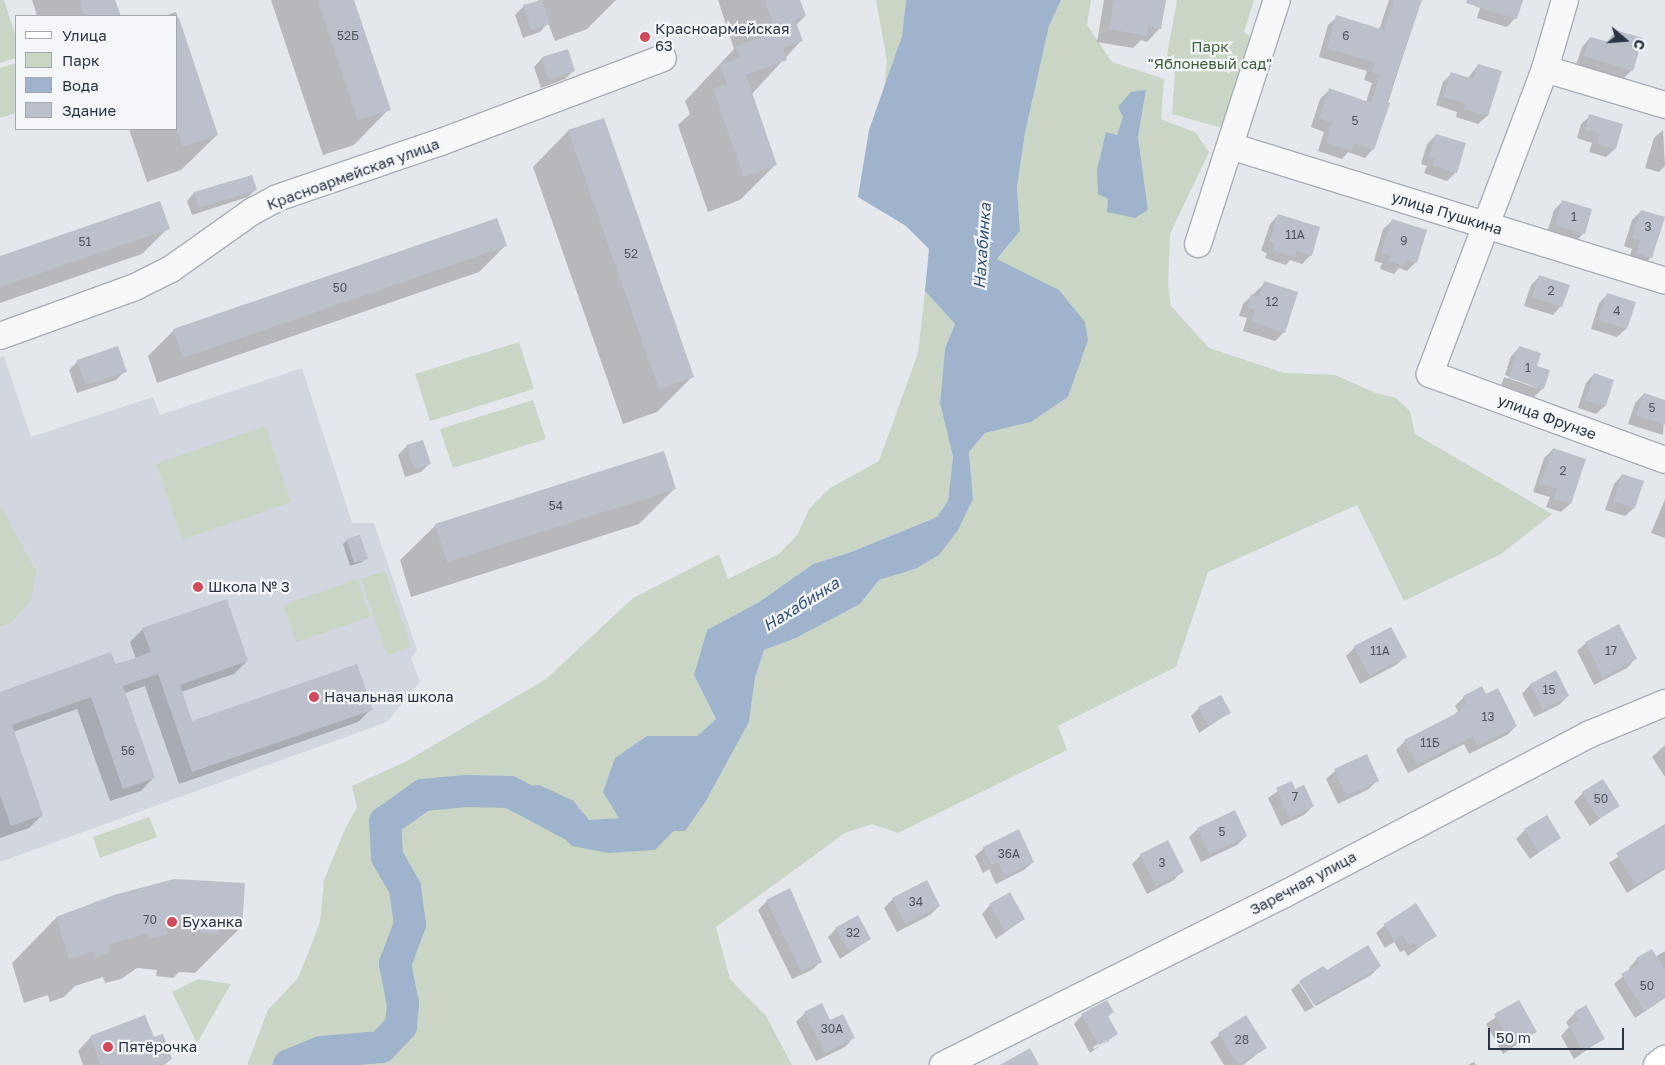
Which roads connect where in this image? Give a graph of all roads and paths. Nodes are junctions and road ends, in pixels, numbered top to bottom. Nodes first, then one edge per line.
1 (1277, 0) edge
2 (1565, 0) edge
3 (663, 58) dead end
4 (1544, 69) junction
5 (1665, 105) edge
6 (1230, 146) junction
7 (1487, 226) junction
8 (1198, 244) dead end
9 (1665, 281) edge
10 (0, 336) edge
11 (1665, 460) edge
12 (1665, 703) edge
13 (1665, 1060) edge
14 (942, 1065) edge
15 (1658, 1065) edge

1 - 6 street
2 - 4 street
3 - 10 street, Красноармейская улица
4 - 5 street
4 - 7 street
6 - 7 street, улица Пушкина
6 - 8 street
7 - 9 street, улица Пушкина
7 - 11 street, улица Фрунзе
12 - 14 street, Заречная улица
13 - 15 main road

